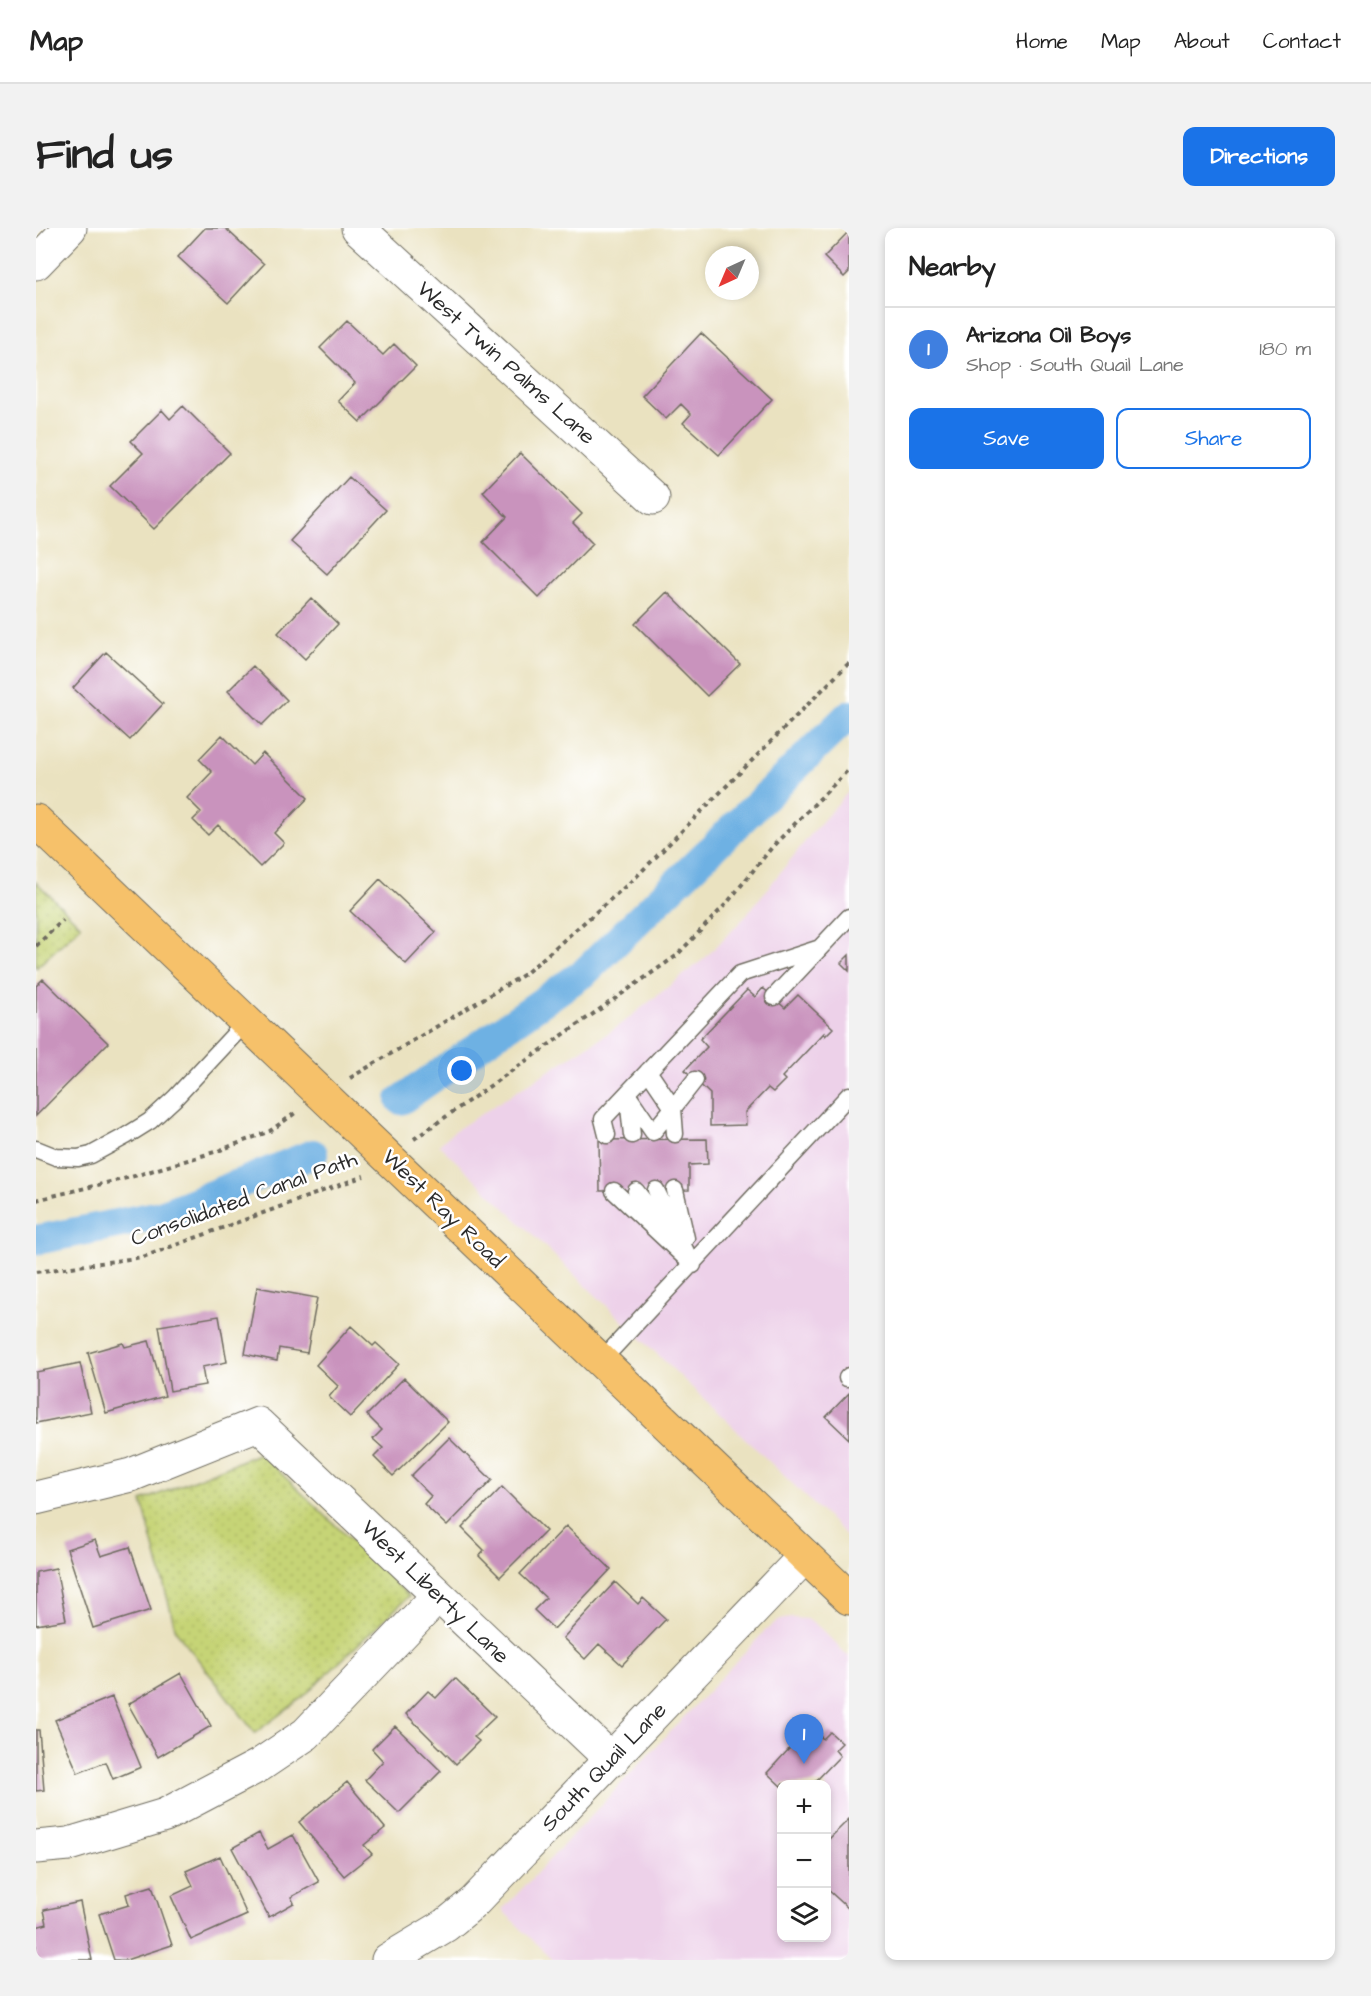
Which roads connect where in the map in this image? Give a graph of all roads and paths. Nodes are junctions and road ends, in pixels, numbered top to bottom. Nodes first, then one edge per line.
1 (70, 228) edge
2 (358, 228) edge
3 (36, 263) edge
4 (653, 498) dead end
5 (849, 663) edge
6 (849, 769) edge
7 (36, 820) edge
8 (849, 917) edge
9 (63, 920) dead end
10 (36, 946) edge
11 (820, 948) junction
12 (774, 997) dead end
13 (246, 1022) junction
14 (648, 1071) junction
15 (696, 1080) dead end
16 (627, 1094) junction
17 (849, 1095) edge
18 (328, 1100) junction
19 (673, 1108) junction
20 (675, 1134) dead end
21 (607, 1135) dead end
22 (632, 1135) dead end
23 (36, 1149) edge
24 (382, 1151) junction
25 (656, 1190) dead end
26 (675, 1190) dead end
27 (614, 1191) dead end
28 (636, 1191) dead end
29 (36, 1200) edge
30 (693, 1265) junction
31 (36, 1272) edge
32 (601, 1361) junction
33 (36, 1497) edge
34 (805, 1556) junction
35 (438, 1596) junction
36 (849, 1598) edge
37 (612, 1760) junction
38 (36, 1847) edge
39 (388, 1960) edge

1 - 3 street
2 - 4 street, West Twin Palms Lane
5 - 18 path
6 - 24 path, Consolidated Canal Path
7 - 13 main road, West Ray Road
8 - 11 lane
9 - 10 path
11 - 12 lane
11 - 14 lane
13 - 18 main road, West Ray Road
13 - 23 lane
14 - 16 lane
14 - 19 lane
15 - 19 lane
16 - 19 lane
16 - 21 lane
16 - 22 lane
17 - 30 lane
18 - 24 main road, West Ray Road
18 - 29 path
19 - 20 lane
24 - 31 path, Consolidated Canal Path
24 - 32 main road, West Ray Road
25 - 30 lane
26 - 30 lane
27 - 30 lane
28 - 30 lane
30 - 32 lane
32 - 34 main road, West Ray Road
33 - 35 street, West Liberty Lane
34 - 36 main road, West Ray Road
34 - 37 street, South Quail Lane
35 - 37 street, West Liberty Lane
35 - 38 street
37 - 39 street, South Quail Lane

